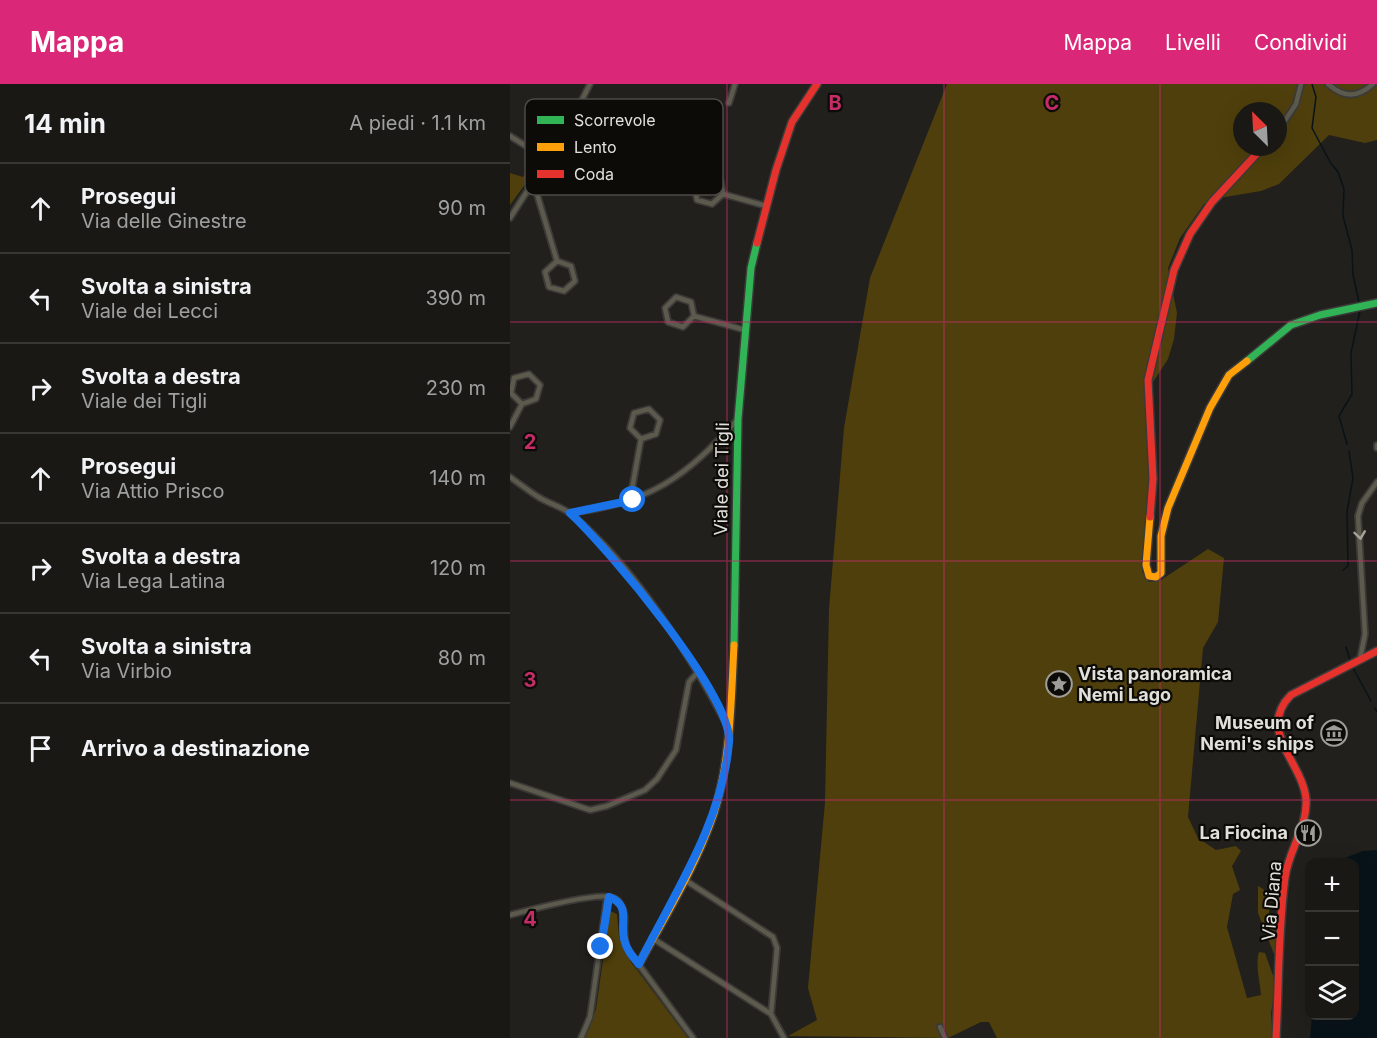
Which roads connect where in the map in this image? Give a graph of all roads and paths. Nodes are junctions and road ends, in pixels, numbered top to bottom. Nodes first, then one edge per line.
1 (590, 84) edge
2 (735, 84) edge
3 (817, 84) edge
4 (1301, 84) edge
5 (1328, 84) edge
6 (1373, 84) edge
7 (582, 99) edge
8 (729, 103) dead end
9 (1287, 118) edge
10 (510, 136) edge
11 (525, 145) edge
12 (1254, 156) edge
13 (723, 194) edge
14 (526, 195) edge
15 (537, 195) edge
16 (696, 195) edge
17 (722, 195) edge
18 (766, 206) junction
19 (510, 218) edge
20 (557, 261) junction
21 (1377, 303) edge
22 (694, 316) junction
23 (745, 330) junction
24 (522, 404) junction
25 (738, 419) junction
26 (510, 427) edge
27 (641, 439) junction
28 (510, 477) edge
29 (1377, 482) edge
30 (630, 500) junction
31 (570, 513) junction
32 (1377, 651) edge
33 (1360, 660) junction
34 (698, 672) junction
35 (728, 727) junction
36 (510, 783) edge
37 (685, 880) junction
38 (607, 897) junction
39 (510, 915) edge
40 (652, 938) junction
41 (639, 964) junction
42 (771, 1014) junction
43 (940, 1027) dead end
44 (581, 1038) edge
45 (693, 1038) edge
46 (784, 1038) edge
47 (945, 1038) edge
48 (1276, 1038) edge

1 - 7 street
2 - 8 street
3 - 18 street, Viale dei Tigli
4 - 9 street
5 - 6 street
10 - 11 street
12 - 21 street
13 - 18 street
14 - 19 street
15 - 20 street
16 - 17 street
18 - 23 street, Viale dei Tigli
20 - 20 street
22 - 22 street
22 - 23 street
23 - 25 street, Viale dei Tigli
24 - 24 street
24 - 26 street
25 - 30 street
25 - 35 street, Viale dei Tigli
27 - 27 street
27 - 30 street
28 - 31 street
29 -> 33 street
30 - 31 street
31 - 34 street
32 - 33 street
33 - 48 street, Via Diana
34 - 35 street
34 - 36 street
35 - 37 street, Viale dei Tigli
37 - 40 street, Viale dei Tigli
37 - 42 street
38 - 39 street
38 - 41 street
38 - 44 street
40 - 41 street, Viale dei Tigli
40 - 42 street
41 - 45 street
42 - 46 street
43 - 47 street

